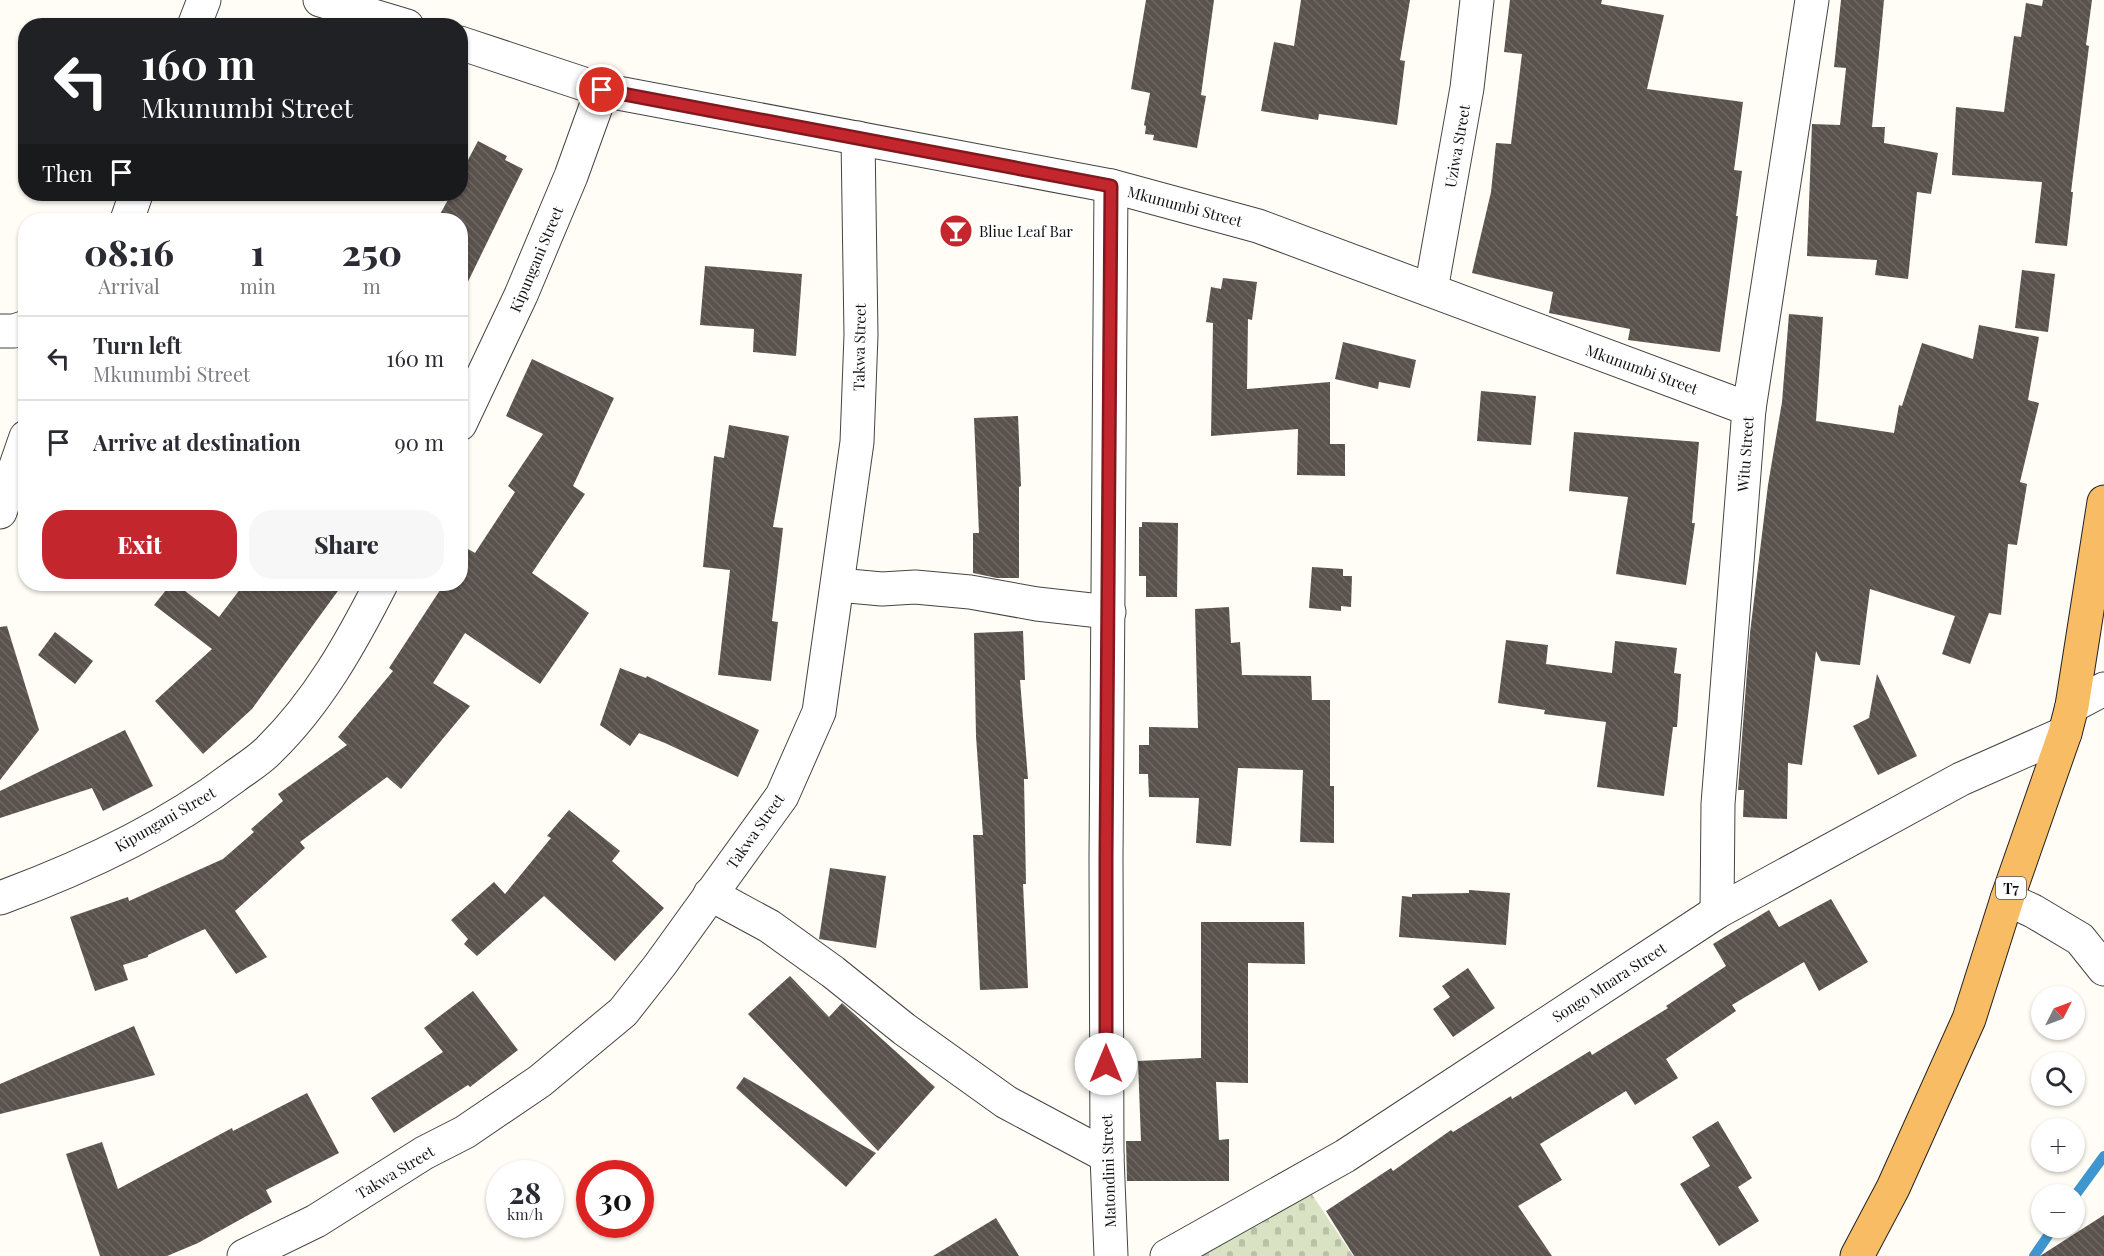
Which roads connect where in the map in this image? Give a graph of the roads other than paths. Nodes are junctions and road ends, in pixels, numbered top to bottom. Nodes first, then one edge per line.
1 (204, 0) edge
2 (320, 0) edge
3 (1477, 0) edge
4 (1812, 0) edge
5 (197, 18) edge
6 (380, 18) edge
7 (468, 46) edge
8 (602, 90) junction
9 (858, 138) junction
10 (1111, 186) junction
11 (1431, 290) junction
12 (18, 330) edge
13 (0, 331) edge
14 (468, 407) edge
15 (1749, 409) junction
16 (18, 460) edge
17 (2104, 502) edge
18 (0, 512) edge
19 (838, 585) junction
20 (377, 591) edge
21 (1109, 612) junction
22 (2104, 690) edge
23 (2068, 720) junction
24 (710, 894) junction
25 (0, 898) edge
26 (2007, 899) junction
27 (1716, 912) junction
28 (2104, 969) edge
29 (1107, 1156) junction
30 (244, 1256) edge
31 (1111, 1256) edge
32 (1167, 1256) edge
33 (1857, 1256) edge

1 - 5 street
2 - 6 street
3 - 11 street, Uziwa Street
4 - 15 street, Witu Street
7 - 8 street, Mkunumbi Street
8 - 9 street, Mkunumbi Street
8 - 14 street, Kipungani Street
9 - 10 street, Mkunumbi Street
9 - 19 street, Takwa Street
10 - 11 street, Mkunumbi Street
10 - 21 street, Matondini Street
11 - 15 street, Mkunumbi Street
12 - 13 street
15 - 27 street, Witu Street
16 - 18 street
17 - 23 highway, T7
19 - 21 street
19 - 24 street, Takwa Street
20 - 25 street, Kipungani Street
21 - 29 street, Matondini Street
22 - 23 street, Songo Mnara Street
23 - 26 highway, T7
23 - 27 street, Songo Mnara Street
24 - 29 street
24 - 30 street, Takwa Street
26 - 28 street
26 - 33 highway, T7
27 - 32 street, Songo Mnara Street
29 - 31 street, Matondini Street

